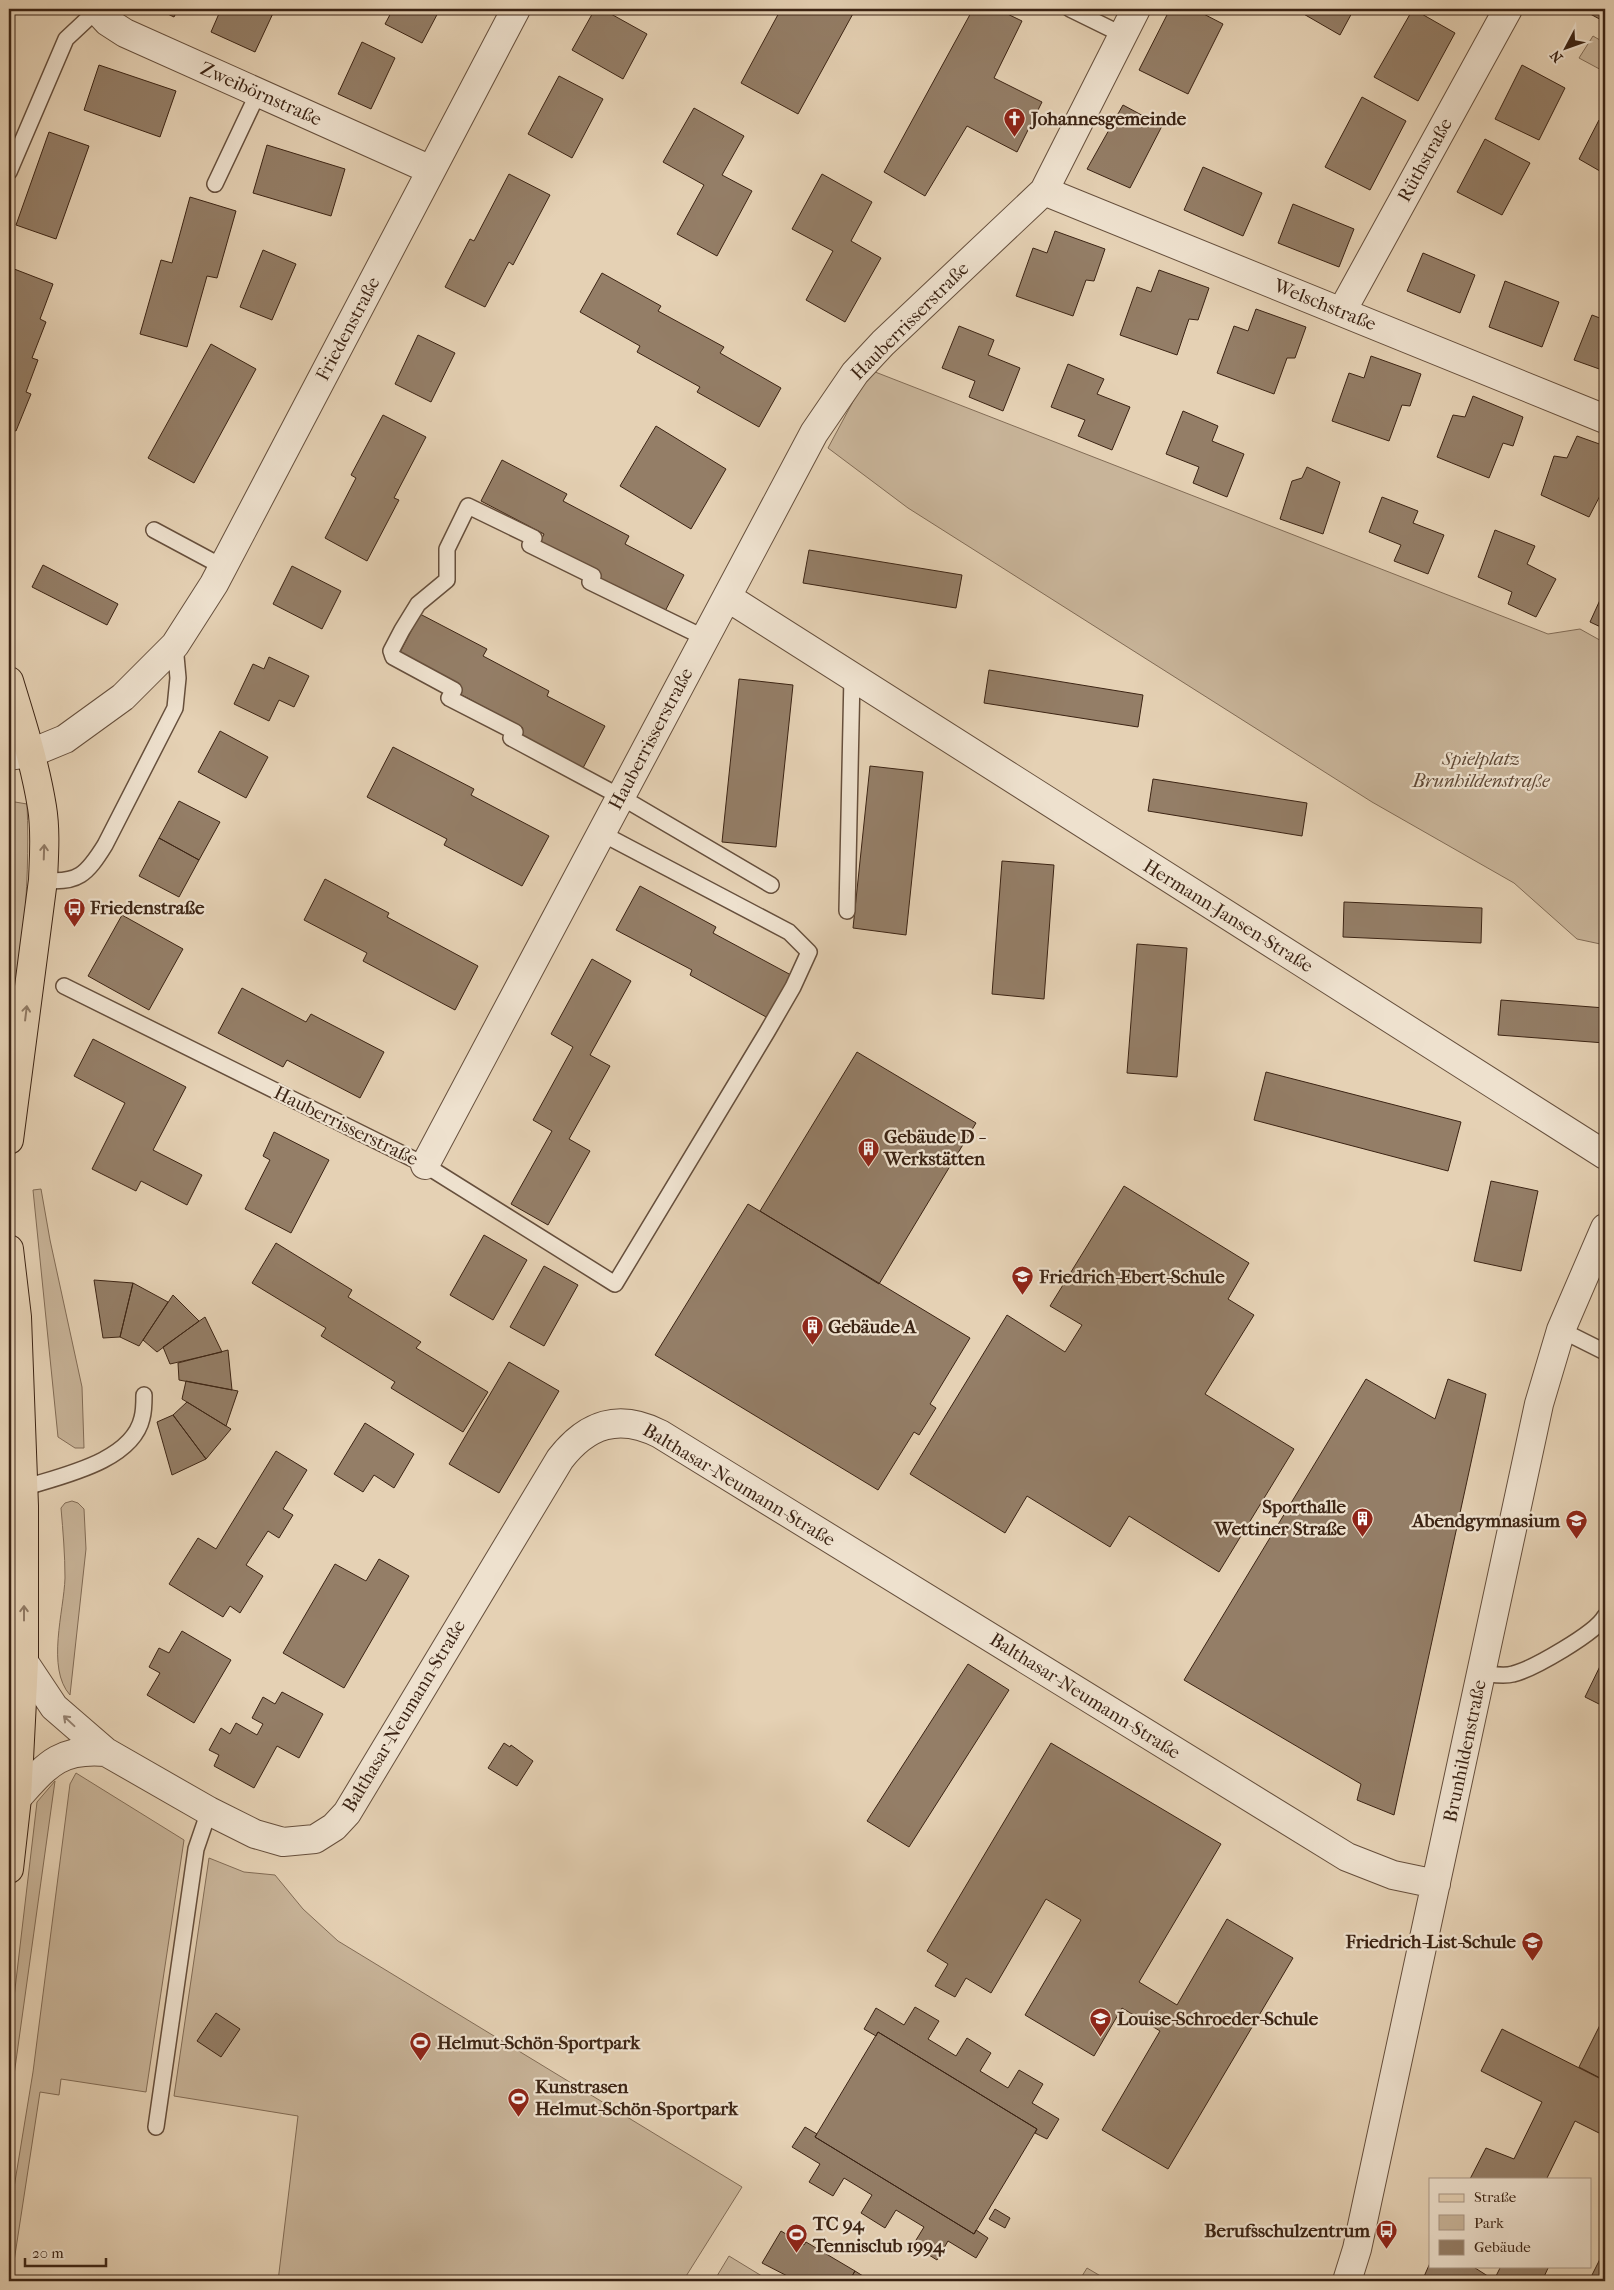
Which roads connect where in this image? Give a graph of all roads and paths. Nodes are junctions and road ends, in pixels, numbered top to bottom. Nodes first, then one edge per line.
1 (97, 9) edge
2 (516, 9) edge
3 (1070, 9) edge
4 (1136, 9) edge
5 (1508, 9) edge
6 (1123, 35) junction
7 (258, 93) junction
8 (431, 170) junction
9 (9, 172) edge
10 (215, 184) dead end
11 (1044, 191) junction
12 (1342, 311) junction
13 (1605, 419) edge
14 (154, 530) dead end
15 (223, 567) junction
16 (727, 597) junction
17 (705, 638) junction
18 (175, 645) junction
19 (852, 676) junction
20 (9, 682) edge
21 (20, 754) edge
22 (620, 796) junction
23 (601, 833) junction
24 (43, 880) junction
25 (771, 885) dead end
26 (847, 911) dead end
27 (64, 986) dead end
28 (9, 1140) edge
29 (1605, 1155) edge
30 (425, 1165) junction
31 (1605, 1228) edge
32 (9, 1249) edge
33 (1561, 1330) junction
34 (1605, 1352) edge
35 (144, 1395) dead end
36 (23, 1488) junction
37 (1605, 1616) edge
38 (24, 1662) junction
39 (1482, 1673) junction
40 (106, 1752) junction
41 (17, 1798) junction
42 (208, 1810) junction
43 (9, 1870) edge
44 (1436, 1884) junction
45 (156, 2127) dead end
46 (1347, 2281) edge

1 - 7 street, Zweibörnstraße
1 - 9 lane, Zweibörnstraße
2 - 8 street, Friedenstraße
3 - 6 lane
4 - 6 street, Hauberrisserstraße
5 - 12 street, Rüthstraße
6 - 11 street, Hauberrisserstraße
7 - 8 street, Zweibörnstraße
7 - 10 lane
8 - 15 street, Friedenstraße
11 - 12 street, Welschstraße
11 - 16 street, Hauberrisserstraße
12 - 13 street, Welschstraße
14 - 15 lane
15 - 18 street, Friedenstraße
16 - 17 street, Hauberrisserstraße
16 - 19 street, Hermann-Jansen-Straße
17 - 22 street, Hauberrisserstraße
17 - 22 lane
18 - 21 street, Friedenstraße
18 - 24 lane
19 - 26 lane
19 - 29 street, Hermann-Jansen-Straße
20 - 21 main road
24 -> 21 main road
22 - 23 street, Hauberrisserstraße
22 - 25 lane
23 - 30 street, Hauberrisserstraße
23 - 30 lane
28 -> 24 main road
27 - 30 lane, Hauberrisserstraße
31 - 33 street, Brunhildenstraße
32 - 36 main road
33 - 34 lane
33 - 39 street, Brunhildenstraße
35 - 36 lane
38 -> 36 main road
37 - 39 lane
40 -> 38 street, Balthasar-Neumann-Straße
38 - 41 main road
39 - 44 street, Brunhildenstraße
40 - 41 street
40 - 42 street, Balthasar-Neumann-Straße
41 - 43 main road
42 - 44 street, Balthasar-Neumann-Straße
42 - 45 lane
44 - 46 street, Brunhildenstraße

